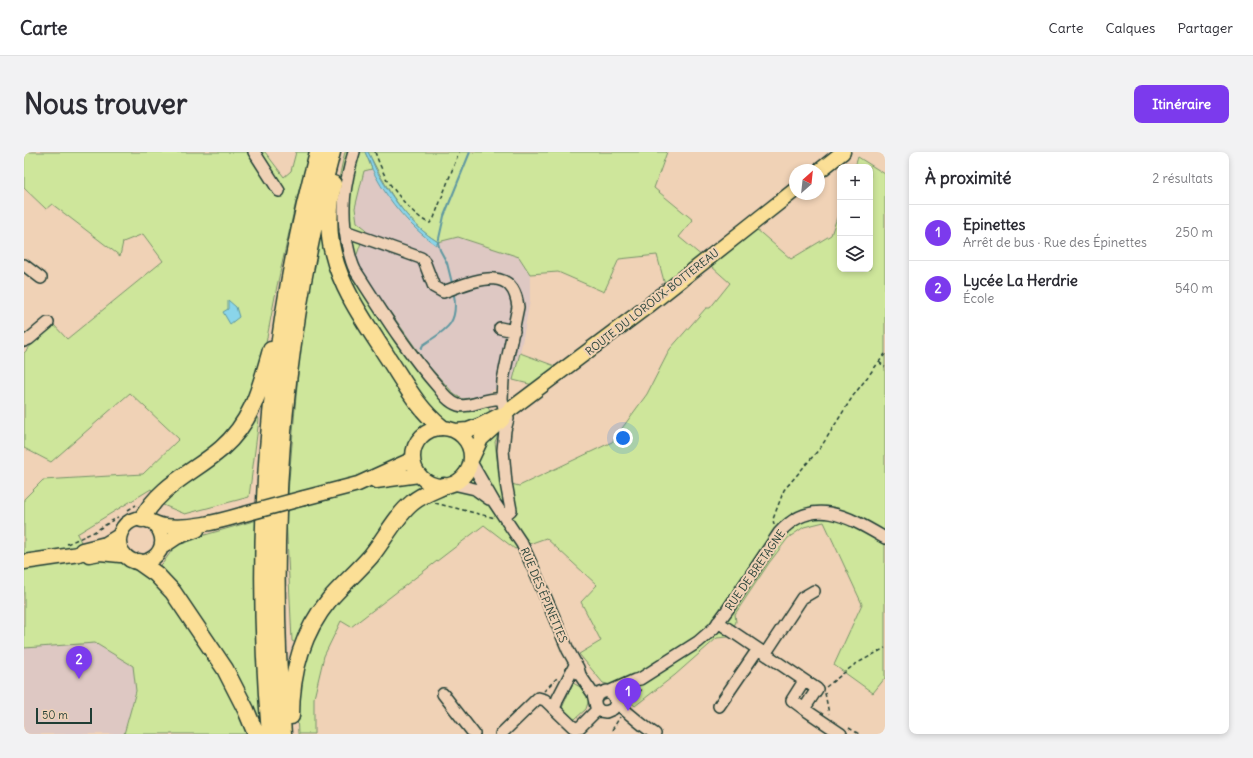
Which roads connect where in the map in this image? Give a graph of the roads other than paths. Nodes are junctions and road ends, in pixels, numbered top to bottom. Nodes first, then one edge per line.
1 (254, 152) edge
2 (318, 152) edge
3 (332, 152) edge
4 (339, 152) edge
5 (354, 152) edge
6 (843, 152) edge
7 (825, 166) edge
8 (279, 191) dead end
9 (789, 195) edge
10 (345, 231) junction
11 (24, 265) edge
12 (41, 278) dead end
13 (284, 314) junction
14 (48, 323) dead end
15 (500, 328) dead end
16 (514, 331) junction
17 (24, 341) edge
18 (505, 406) junction
19 (448, 429) junction
20 (413, 459) junction
21 (471, 460) junction
22 (419, 475) junction
23 (358, 484) junction
24 (449, 485) junction
25 (494, 502) junction
26 (504, 516) junction
27 (225, 520) junction
28 (148, 521) junction
29 (120, 536) junction
30 (885, 538) edge
31 (162, 547) junction
32 (79, 554) junction
33 (124, 554) junction
34 (24, 562) edge
35 (139, 562) junction
36 (814, 591) dead end
37 (718, 622) junction
38 (762, 652) junction
39 (577, 666) junction
40 (641, 683) junction
41 (607, 691) junction
42 (444, 694) dead end
43 (596, 705) junction
44 (614, 705) junction
45 (719, 706) dead end
46 (553, 708) junction
47 (256, 734) edge
48 (270, 734) edge
49 (283, 734) edge
50 (291, 734) edge
51 (474, 734) edge
52 (501, 734) edge
53 (655, 734) edge
54 (841, 734) edge

1 - 8 street
2 - 13 highway
3 - 49 highway
4 - 19 highway
5 - 10 street
6 - 7 main road
9 - 18 main road, ROUTE DU LOROUX-BOTTEREAU
10 - 16 street
10 - 18 street
11 - 12 street
13 - 28 highway
13 - 48 highway
14 - 17 street
15 - 16 street
16 - 18 street
18 - 19 main road, ROUTE DU LOROUX-BOTTEREAU
18 - 21 main road, ROUTE DU LOROUX-BOTTEREAU
18 - 26 street
19 - 20 main road
19 - 21 main road
20 - 22 main road
20 - 23 main road
21 - 24 main road
21 - 25 street, RUE DES ÉPINETTES
22 - 23 main road
22 - 24 main road
23 - 27 main road, bridge
24 - 25 street, RUE DES ÉPINETTES
24 - 50 highway
25 - 26 street, RUE DES ÉPINETTES
26 - 39 street, RUE DES ÉPINETTES
27 - 28 main road
27 - 31 main road
28 - 29 main road
28 - 31 main road
29 - 32 main road
29 - 33 main road
30 - 37 street, RUE DE BRETAGNE
31 - 35 main road
32 - 33 main road
32 - 34 main road
33 - 35 main road
35 - 47 highway
36 - 38 street
37 - 38 street
37 - 40 street, RUE DE BRETAGNE
38 - 45 street
38 - 54 street
39 - 41 street, RUE DES ÉPINETTES
39 - 43 street, RUE DES ÉPINETTES
39 - 46 street
40 - 41 street, RUE DE BRETAGNE
40 - 44 street, RUE DE BRETAGNE
41 - 43 street
41 - 44 street
42 - 51 street
43 - 44 street
43 - 46 street
44 - 53 street
46 - 52 street

